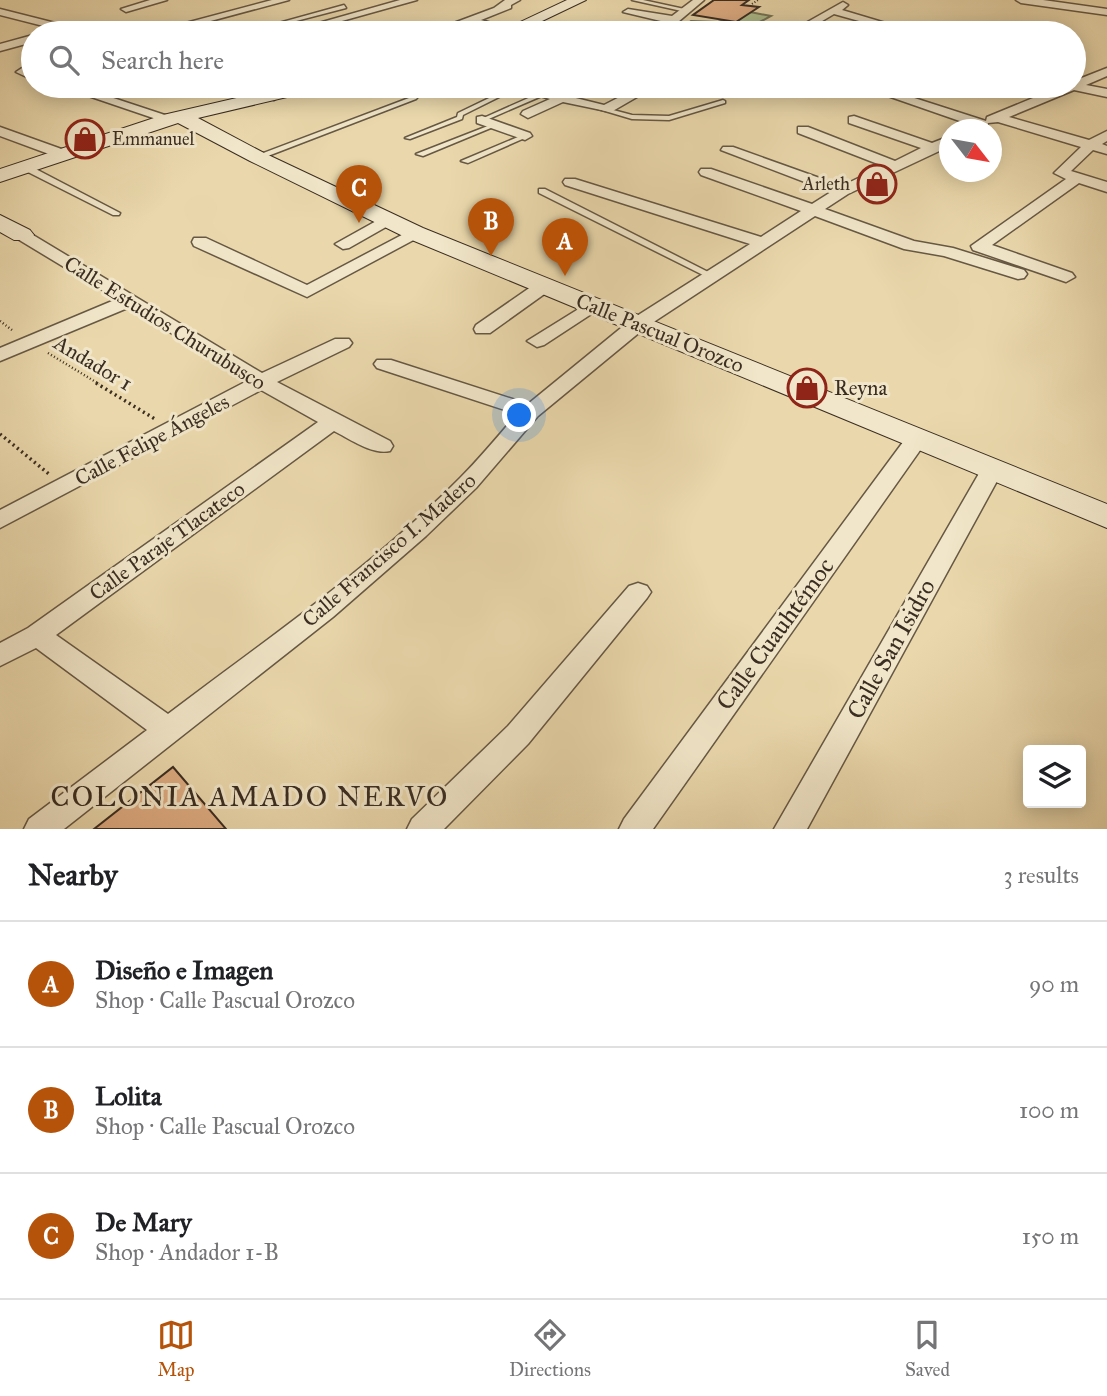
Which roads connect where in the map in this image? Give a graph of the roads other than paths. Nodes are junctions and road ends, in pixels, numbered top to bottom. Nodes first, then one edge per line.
1 (162, 0) edge
2 (284, 0) edge
3 (411, 0) edge
4 (484, 0) edge
5 (515, 0) edge
6 (579, 0) edge
7 (635, 0) edge
8 (699, 0) edge
9 (827, 0) edge
10 (1021, 0) edge
11 (848, 2) edge
12 (503, 4) junction
13 (344, 7) dead end
14 (126, 9) dead end
15 (686, 10) junction
16 (834, 10) junction
17 (0, 12) edge
18 (628, 12) dead end
19 (1105, 12) edge
20 (470, 20) junction
21 (675, 20) joint
22 (37, 21) edge
23 (201, 21) edge
24 (293, 21) edge
25 (332, 21) edge
26 (467, 21) edge
27 (474, 21) edge
28 (535, 21) edge
29 (814, 21) edge
30 (872, 21) edge
31 (21, 42) edge
32 (0, 48) edge
33 (1107, 72) edge
34 (1086, 80) edge
35 (1086, 88) edge
36 (1107, 93) edge
37 (107, 98) edge
38 (231, 98) edge
39 (414, 98) edge
40 (491, 98) edge
41 (535, 98) edge
42 (557, 98) edge
43 (628, 98) edge
44 (898, 98) edge
45 (1043, 98) edge
46 (561, 99) junction
47 (723, 102) dead end
48 (596, 108) junction
49 (528, 114) dead end
50 (176, 118) junction
51 (997, 118) joint
52 (955, 119) edge
53 (854, 121) dead end
54 (489, 123) junction
55 (803, 130) dead end
56 (0, 131) edge
57 (1107, 135) edge
58 (525, 136) joint
59 (408, 138) dead end
60 (939, 143) edge
61 (939, 145) edge
62 (1090, 146) junction
63 (728, 150) dead end
64 (1107, 150) edge
65 (62, 153) junction
66 (420, 154) dead end
67 (257, 157) junction
68 (465, 161) dead end
69 (892, 165) junction
70 (25, 167) junction
71 (706, 172) dead end
72 (0, 176) edge
73 (1068, 176) junction
74 (570, 182) dead end
75 (1107, 187) edge
76 (542, 191) dead end
77 (843, 191) junction
78 (814, 210) junction
79 (116, 213) dead end
80 (387, 220) junction
81 (0, 222) edge
82 (415, 233) junction
83 (11, 238) edge
84 (200, 243) dead end
85 (764, 243) junction
86 (343, 244) dead end
87 (1018, 274) dead end
88 (712, 276) junction
89 (1066, 277) dead end
90 (544, 286) junction
91 (131, 300) junction
92 (593, 305) junction
93 (639, 323) junction
94 (483, 329) dead end
95 (537, 341) dead end
96 (342, 343) dead end
97 (0, 355) edge
98 (384, 364) dead end
99 (260, 382) junction
100 (531, 412) junction
101 (331, 423) junction
102 (917, 439) junction
103 (382, 446) dead end
104 (992, 470) junction
105 (1107, 517) edge
106 (0, 520) edge
107 (638, 592) dead end
108 (37, 635) junction
109 (0, 656) edge
110 (168, 730) junction
111 (40, 829) edge
112 (423, 829) edge
113 (635, 829) edge
114 (790, 829) edge

1 - 14 street
2 - 23 street
3 - 25 street
4 - 12 street
5 - 12 street
6 - 28 street
7 - 15 lane
8 - 15 street
9 - 11 street
10 - 19 street
11 - 16 street
12 - 20 street
13 - 24 lane
15 - 21 street
16 - 29 street
16 - 30 street
17 - 22 street
18 - 21 street
20 - 26 street
20 - 27 street
31 - 32 street
33 - 34 street
35 - 36 street
37 - 50 street
38 - 50 street
39 - 67 lane
40 - 59 lane
41 - 54 lane
42 - 46 street
43 - 48 street
44 - 52 street
45 - 51 street
46 - 48 street
46 - 49 street
47 - 48 lane
50 - 65 street
50 - 67 street, Calle Pascual Orozco
51 - 62 street
53 - 60 street
54 - 58 street
54 - 66 lane
55 - 69 street
56 - 65 street
57 - 62 street
58 - 68 lane
61 - 69 street, Calle Francisco I. Madero
62 - 64 street
62 - 73 street
63 - 77 street
65 - 70 street
67 - 80 street, Calle Pascual Orozco
69 - 77 street, Calle Francisco I. Madero
70 - 72 street
70 - 79 lane
71 - 78 street
73 - 75 street
73 - 89 street
74 - 85 street
76 - 88 lane
77 - 78 street, Calle Francisco I. Madero
78 - 85 street, Calle Francisco I. Madero
78 - 87 street
80 - 82 street, Calle Pascual Orozco
80 - 86 street
81 - 83 street, Calle Estudios Churubusco
82 - 84 street
82 - 90 street, Calle Pascual Orozco
83 - 91 street, Calle Estudios Churubusco
85 - 88 street, Calle Francisco I. Madero
88 - 93 street, Calle Francisco I. Madero
90 - 92 street, Calle Pascual Orozco
90 - 94 street
91 - 97 street
91 - 99 street, Calle Estudios Churubusco
92 - 93 street, Calle Pascual Orozco
92 - 95 street
93 - 100 street, Calle Francisco I. Madero
93 - 102 street, Calle Pascual Orozco
96 - 99 street, Calle Felipe Ángeles
98 - 100 street
99 - 101 street, Calle Estudios Churubusco
99 - 106 street, Calle Felipe Ángeles
100 - 110 street, Calle Francisco I. Madero
101 - 103 street, Calle Estudios Churubusco
101 - 108 street, Calle Paraje Tlacateco
102 - 104 street, Calle Pascual Orozco
102 - 113 street, Calle Cuauhtémoc
104 - 105 street, Calle Pascual Orozco
104 - 114 street, Calle San Isidro
107 - 112 street
108 - 109 street, Calle Paraje Tlacateco
108 - 110 street
110 - 111 street, Calle Francisco I. Madero

